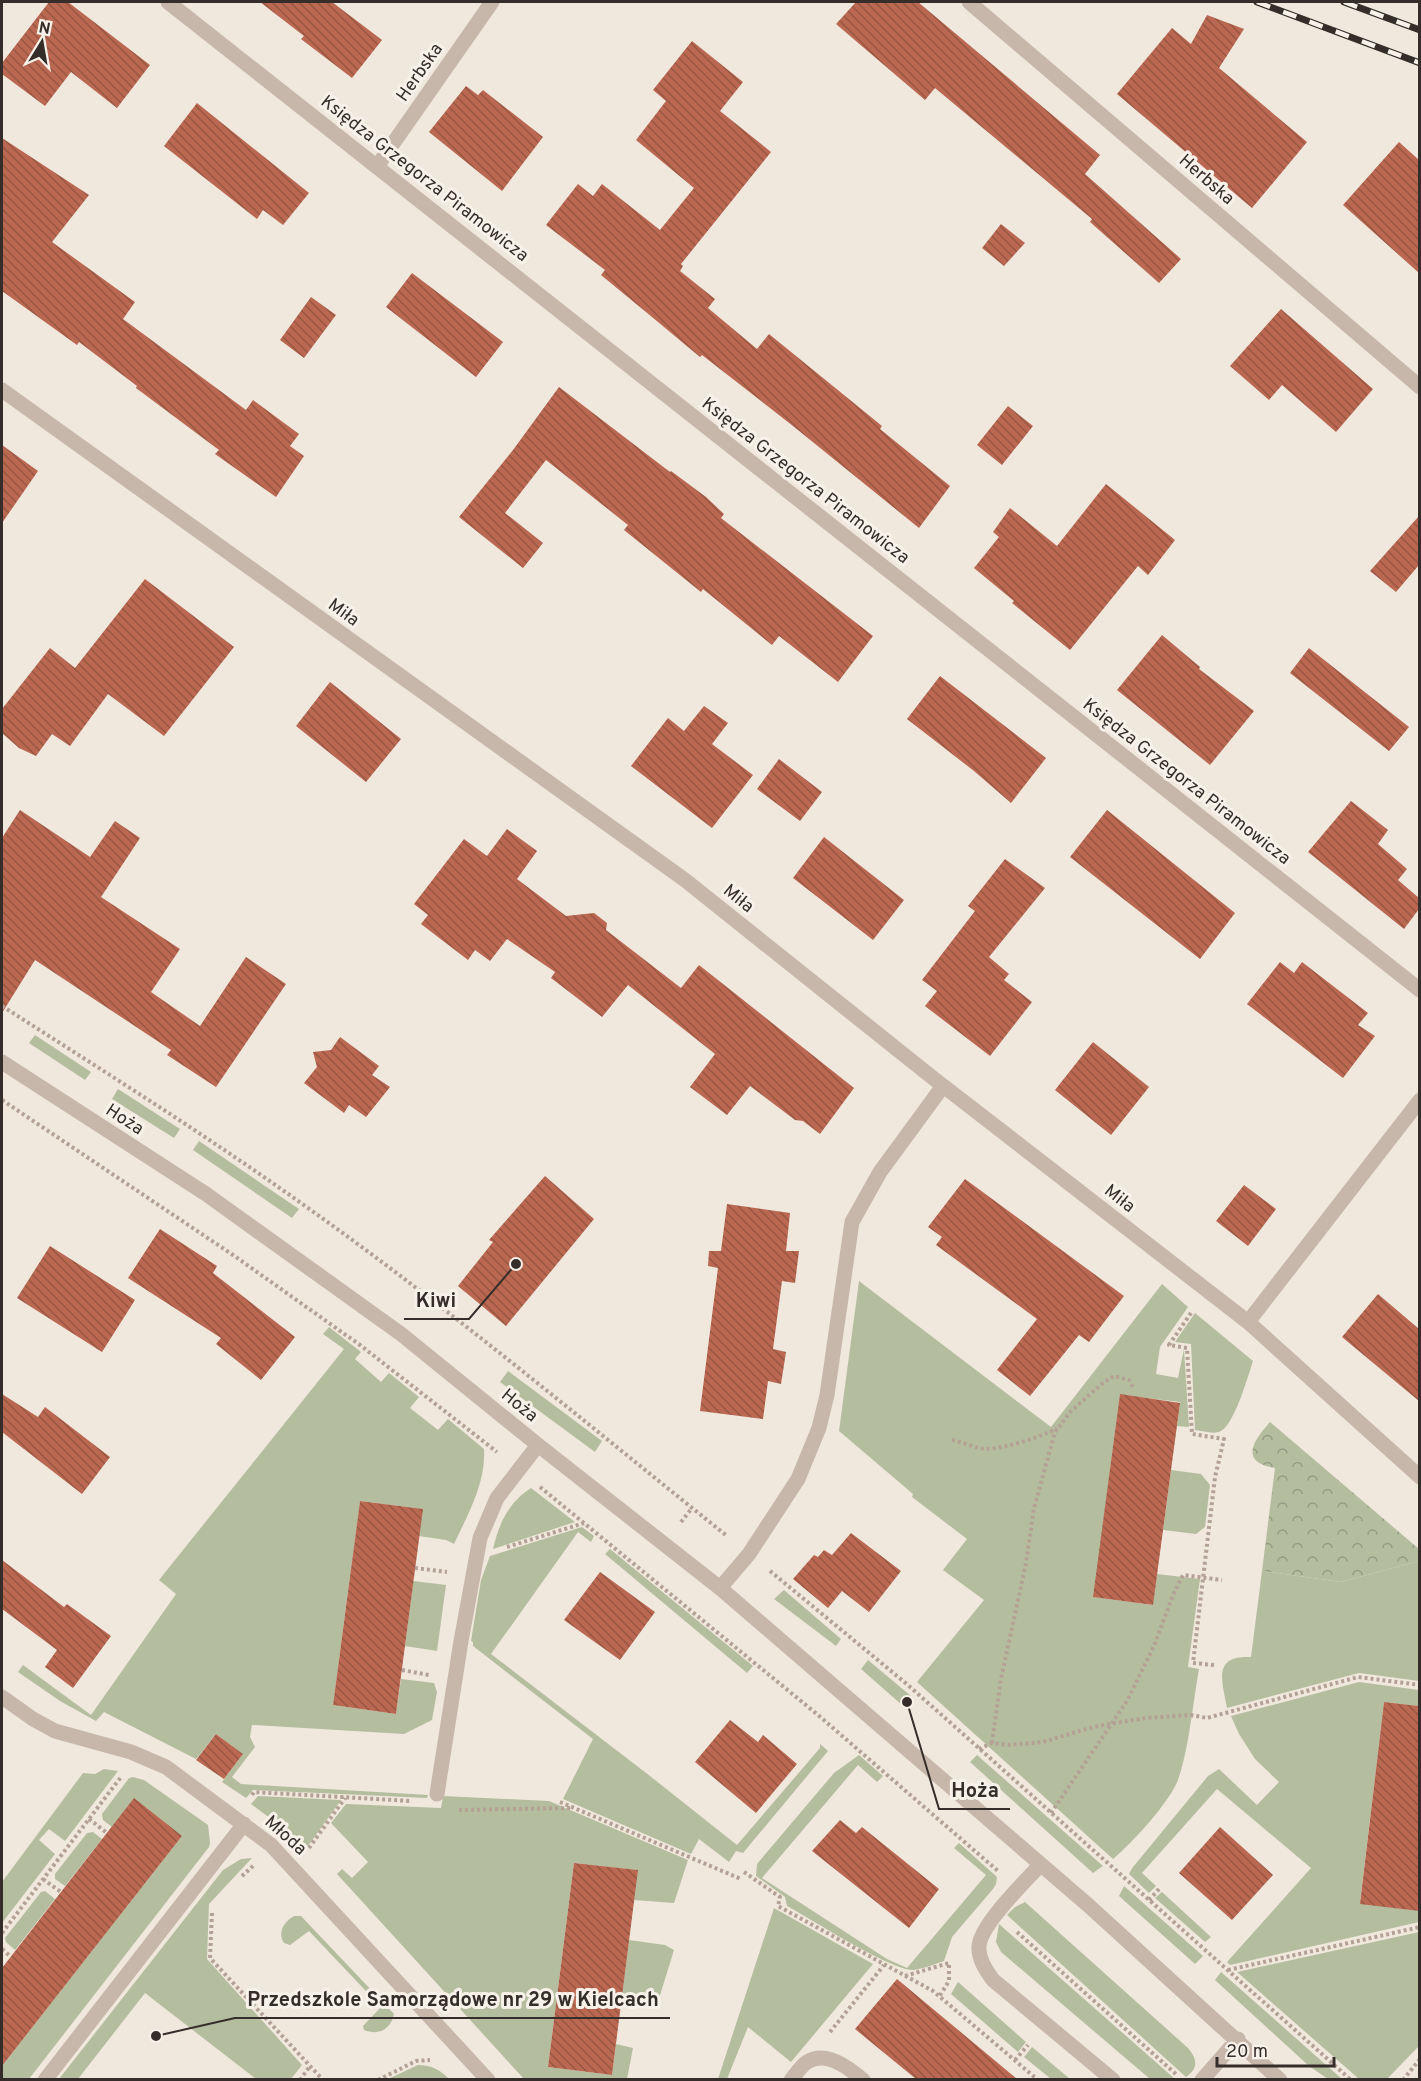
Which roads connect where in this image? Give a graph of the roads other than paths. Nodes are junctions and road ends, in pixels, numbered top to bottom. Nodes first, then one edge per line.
1 (168, 2) edge
2 (492, 2) edge
3 (969, 2) edge
4 (378, 165) junction
5 (1419, 387) edge
6 (2, 390) edge
7 (1419, 990) edge
8 (2, 1062) edge
9 (943, 1086) junction
10 (1419, 1100) edge
11 (1248, 1322) junction
12 (538, 1445) junction
13 (1419, 1477) edge
14 (720, 1588) junction
15 (2, 1697) edge
16 (437, 1799) road end
17 (244, 1824) junction
18 (1040, 1865) junction
19 (1238, 2039) junction
20 (45, 2079) edge
21 (488, 2079) edge
22 (791, 2079) edge
23 (863, 2079) edge
24 (1113, 2079) edge
25 (1202, 2079) edge
26 (1280, 2079) edge

1 - 4 street, Księdza Grzegorza Piramowicza
2 - 4 street, Herbska
3 - 5 street, Herbska
4 - 7 street, Księdza Grzegorza Piramowicza
6 - 9 street, Miła
8 - 12 street, Hoża
9 - 11 street, Miła
9 - 14 street
10 - 11 street
11 - 13 street, Miła
12 - 14 street, Hoża
12 - 16 street
14 - 18 street, Hoża
15 - 17 street, Młoda
17 - 20 street
17 - 21 street, Młoda
18 - 19 street, Hoża
18 - 24 street
19 - 25 street
19 - 26 street, Hoża
22 - 23 street

